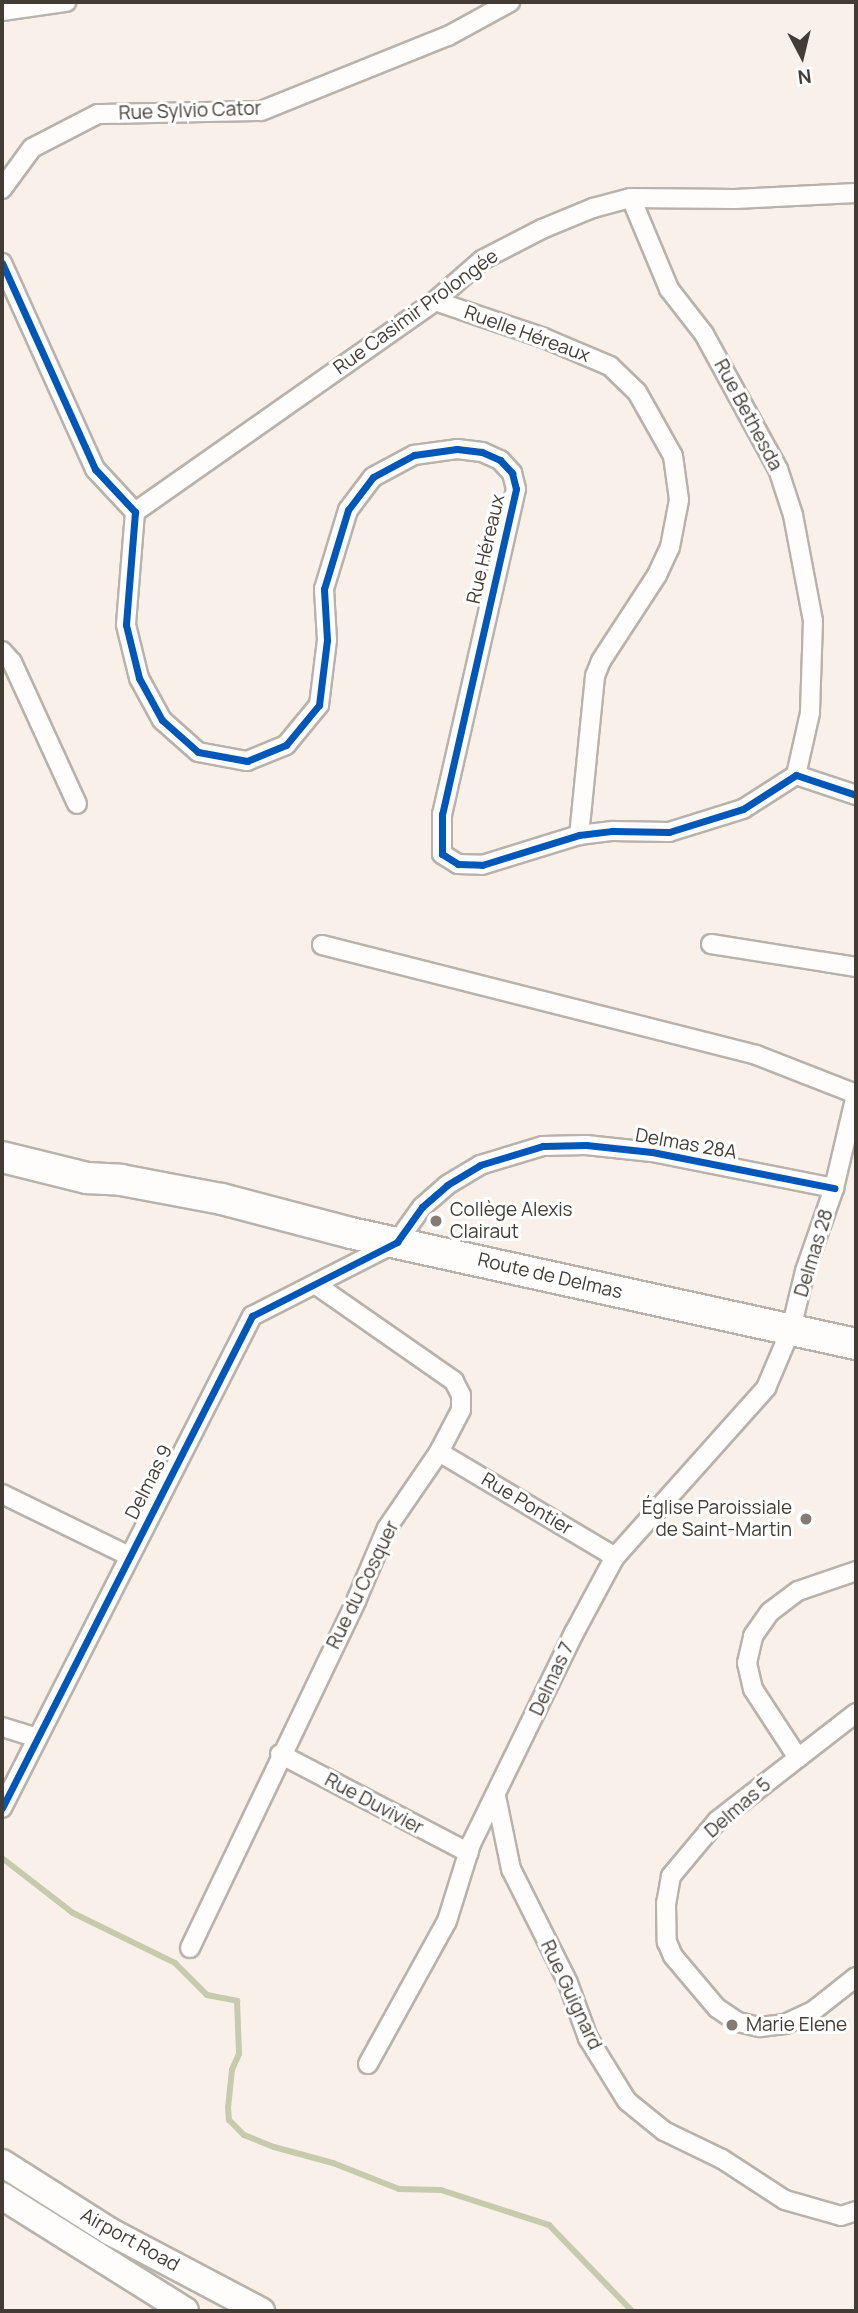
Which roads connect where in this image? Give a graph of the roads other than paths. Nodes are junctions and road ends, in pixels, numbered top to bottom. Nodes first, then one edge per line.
1 (66, 2) edge
2 (510, 2) edge
3 (2, 11) edge
4 (2, 189) edge
5 (856, 192) edge
6 (631, 198) junction
7 (2, 263) edge
8 (435, 301) junction
9 (135, 512) junction
10 (2, 651) edge
11 (796, 775) junction
12 (856, 795) edge
13 (77, 804) dead end
14 (579, 835) junction
15 (711, 944) dead end
16 (322, 945) dead end
17 (856, 967) edge
18 (856, 1094) edge
19 (2, 1142) edge
20 (2, 1157) edge
21 (121, 1180) junction
22 (834, 1188) junction
23 (397, 1242) junction
24 (315, 1284) junction
25 (791, 1329) junction
26 (856, 1344) edge
27 (439, 1452) junction
28 (2, 1493) edge
29 (129, 1556) junction
30 (615, 1557) junction
31 (856, 1571) edge
32 (856, 1713) edge
33 (2, 1727) edge
34 (37, 1738) junction
35 (280, 1754) junction
36 (798, 1758) junction
37 (495, 1796) junction
38 (2, 1808) edge
39 (469, 1853) junction
40 (190, 1948) dead end
41 (856, 1977) edge
42 (368, 2064) dead end
43 (2, 2163) edge
44 (2, 2196) edge
45 (856, 2211) edge
46 (185, 2311) edge
47 (261, 2311) edge

1 - 3 street
2 - 4 street, Rue Sylvio Cator
5 - 6 street, Rue Casimir Prolongée
6 - 8 street, Rue Casimir Prolongée
6 - 11 street, Rue Bethesda
7 - 9 street
8 - 9 street, Rue Casimir Prolongée
8 - 14 street, Ruelle Héreaux
9 - 14 street, Rue Héreaux
10 - 13 street
11 - 12 street
11 - 14 street, Rue Héreaux
15 - 17 street
16 - 18 street
18 - 22 street, Delmas 28
19 - 21 main road, Route de Delmas
20 - 21 main road, Route de Delmas
21 - 23 main road, Route de Delmas
22 - 23 street, Delmas 28A
22 - 25 street, Delmas 28
23 - 24 street, Delmas 9
23 - 25 main road, Route de Delmas
24 - 27 street, Rue du Cosquer
24 - 29 street, Delmas 9
25 - 26 main road, Route de Delmas
25 - 30 street, Delmas 7
27 - 30 street, Rue Pontier
27 - 35 street, Rue du Cosquer
28 - 29 street
29 - 34 street, Delmas 9
30 - 37 street, Delmas 7
31 - 36 street
32 - 36 street, Delmas 5
33 - 34 street
34 - 38 street, Delmas 9
35 - 39 street, Rue Duvivier
35 - 40 street, Rue du Cosquer
36 - 41 street, Delmas 5
37 - 39 street, Delmas 7
37 - 45 street, Rue Guignard
39 - 42 street, Delmas 7
43 - 47 main road, Airport Road
44 - 46 main road, Airport Road

